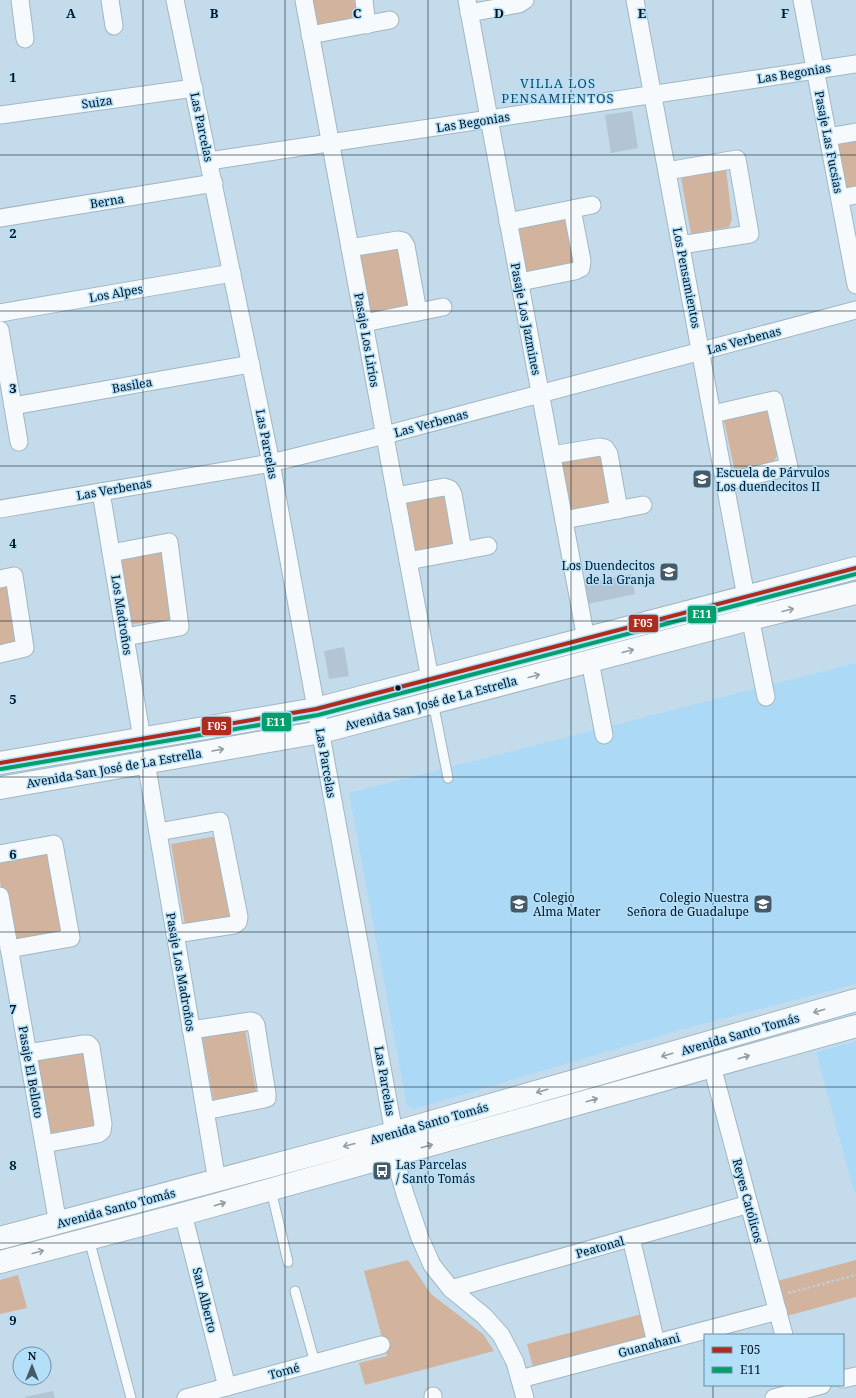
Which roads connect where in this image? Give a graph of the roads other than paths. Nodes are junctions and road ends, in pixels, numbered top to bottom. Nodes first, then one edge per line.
1 (20, 0) edge
2 (110, 0) edge
3 (176, 0) edge
4 (304, 0) edge
5 (364, 0) edge
6 (525, 0) edge
7 (635, 0) edge
8 (802, 0) edge
9 (468, 6) edge
10 (390, 20) dead end
11 (367, 25) junction
12 (114, 26) dead end
13 (310, 35) junction
14 (25, 39) dead end
15 (856, 64) edge
16 (816, 70) junction
17 (194, 88) junction
18 (653, 94) junction
19 (0, 115) edge
20 (489, 119) junction
21 (856, 132) edge
22 (828, 137) junction
23 (330, 143) junction
24 (209, 161) junction
25 (667, 171) junction
26 (214, 183) junction
27 (848, 196) edge
28 (592, 205) dead end
29 (572, 209) junction
30 (0, 218) edge
31 (508, 222) junction
32 (681, 245) junction
33 (350, 248) junction
34 (232, 273) junction
35 (520, 282) junction
36 (856, 285) edge
37 (443, 307) dead end
38 (856, 310) edge
39 (418, 312) junction
40 (0, 313) edge
41 (364, 323) junction
42 (0, 330) edge
43 (701, 352) junction
44 (251, 364) junction
45 (540, 394) junction
46 (13, 406) junction
47 (713, 414) junction
48 (385, 435) junction
49 (19, 442) dead end
50 (552, 455) junction
51 (271, 463) junction
52 (725, 482) junction
53 (101, 492) junction
54 (396, 496) junction
55 (643, 505) dead end
56 (0, 509) edge
57 (619, 510) junction
58 (564, 520) junction
59 (488, 546) dead end
60 (464, 551) junction
61 (111, 553) junction
62 (408, 562) junction
63 (856, 568) edge
64 (0, 579) edge
65 (856, 593) edge
66 (746, 597) junction
67 (750, 619) junction
68 (125, 637) junction
69 (586, 639) junction
70 (0, 654) edge
71 (590, 661) junction
72 (430, 679) junction
73 (766, 698) dead end
74 (433, 702) junction
75 (316, 709) junction
76 (321, 732) junction
77 (604, 735) dead end
78 (142, 739) junction
79 (146, 762) junction
80 (0, 763) edge
81 (448, 778) dead end
82 (0, 788) edge
83 (158, 832) junction
84 (0, 854) edge
85 (0, 896) edge
86 (175, 934) junction
87 (9, 949) junction
88 (856, 1000) edge
89 (856, 1026) edge
90 (191, 1030) junction
91 (28, 1053) junction
92 (712, 1066) junction
93 (205, 1111) junction
94 (394, 1133) junction
95 (44, 1144) junction
96 (394, 1155) junction
97 (217, 1181) junction
98 (271, 1189) junction
99 (749, 1204) junction
100 (183, 1214) junction
101 (58, 1224) junction
102 (0, 1238) edge
103 (631, 1238) junction
104 (89, 1239) junction
105 (0, 1262) edge
106 (288, 1262) dead end
107 (451, 1289) junction
108 (295, 1291) dead end
109 (776, 1304) junction
110 (784, 1334) edge
111 (656, 1343) junction
112 (381, 1345) dead end
113 (315, 1363) junction
114 (856, 1376) edge
115 (520, 1379) junction
116 (844, 1379) edge
117 (814, 1386) edge
118 (227, 1387) junction
119 (798, 1388) edge
120 (130, 1398) edge
121 (186, 1398) edge
122 (525, 1398) edge
123 (774, 1398) edge

1 - 14 street
2 - 12 street
3 - 17 street, Las Parcelas
4 - 13 street, Pasaje Los Lirios
5 - 11 street
6 - 9 street
7 - 18 street, Los Pensamientos
8 - 16 street, Pasaje Las Fucsias
9 - 20 street, Pasaje Los Jazmines
10 - 11 street
11 - 13 street
13 - 23 street, Pasaje Los Lirios
15 - 16 street, Las Begonias
16 - 18 street, Las Begonias
16 - 22 street, Pasaje Las Fucsias
17 - 19 street, Suiza
17 - 24 street, Las Parcelas
18 - 20 street, Las Begonias
18 - 25 street, Los Pensamientos
20 - 23 street, Las Begonias
20 - 31 street, Pasaje Los Jazmines
21 - 22 street
22 - 27 street, Pasaje Las Fucsias
23 - 24 street, Las Begonias
23 - 33 street, Pasaje Los Lirios
24 - 26 street, Las Parcelas
25 - 32 street, Los Pensamientos
25 - 32 street
26 - 30 street, Berna
26 - 34 street, Las Parcelas
27 - 36 street, Pasaje Las Fucsias
28 - 29 street
29 - 31 street
29 - 35 street
31 - 35 street, Pasaje Los Jazmines
32 - 43 street, Los Pensamientos
33 - 39 street
33 - 41 street, Pasaje Los Lirios
34 - 40 street, Los Alpes
34 - 44 street, Las Parcelas
35 - 45 street, Pasaje Los Jazmines
37 - 39 street
38 - 43 street, Las Verbenas
39 - 41 street
41 - 48 street, Pasaje Los Lirios
42 - 46 street
43 - 45 street, Las Verbenas
43 - 47 street, Los Pensamientos
44 - 46 street, Basilea
44 - 51 street, Las Parcelas
45 - 48 street, Las Verbenas
45 - 50 street, Pasaje Los Jazmines
46 - 49 street
47 - 52 street, Los Pensamientos
47 - 52 street
48 - 51 street, Las Verbenas
48 - 54 street, Pasaje Los Lirios
50 - 57 street
50 - 58 street, Pasaje Los Jazmines
51 - 53 street, Las Verbenas
51 - 75 street, Las Parcelas
52 - 66 street, Los Pensamientos
53 - 56 street, Las Verbenas
53 - 61 street, Los Madroños
54 - 60 street
54 - 62 street, Pasaje Los Lirios
55 - 57 street
57 - 58 street
58 - 69 street, Pasaje Los Jazmines
59 - 60 street
60 - 62 street
61 - 68 street, Los Madroños
61 - 68 street
62 - 72 street, Pasaje Los Lirios
63 - 66 main road, Avenida San José de La Estrella
64 - 70 street
67 -> 65 main road, Avenida San José de La Estrella
66 - 67 street, Los Pensamientos
66 - 69 main road, Avenida San José de La Estrella
71 -> 67 main road, Avenida San José de La Estrella
67 - 73 street, Los Pensamientos
68 - 78 street, Los Madroños
69 - 72 main road, Avenida San José de La Estrella
74 -> 71 main road, Avenida San José de La Estrella
71 - 77 street
72 - 75 main road, Avenida San José de La Estrella
74 - 76 main road, Avenida San José de La Estrella
74 - 81 lane
75 - 76 street, Las Parcelas
75 - 78 main road, Avenida San José de La Estrella
79 -> 76 main road, Avenida San José de La Estrella
76 - 94 street, Las Parcelas
78 - 80 main road, Avenida San José de La Estrella
79 - 82 main road, Avenida San José de La Estrella
79 - 83 street, Pasaje Los Madroños
83 - 86 street, Pasaje Los Madroños
83 - 86 street
84 - 87 street
85 - 87 street, Pasaje El Belloto
86 - 90 street, Pasaje Los Madroños
87 - 91 street, Pasaje El Belloto
88 -> 94 main road, Avenida Santo Tomás
92 -> 89 main road, Avenida Santo Tomás
90 - 93 street, Pasaje Los Madroños
90 - 93 street
91 - 95 street, Pasaje El Belloto
91 - 95 street
96 -> 92 main road, Avenida Santo Tomás
92 - 99 street, Reyes Católicos
93 - 97 street, Pasaje Los Madroños
94 - 96 street, Las Parcelas
94 -> 97 main road, Avenida Santo Tomás
95 - 101 street, Pasaje El Belloto
96 - 98 main road, Avenida Santo Tomás
96 - 107 street, Las Parcelas
97 - 101 main road, Avenida Santo Tomás
100 -> 98 main road, Avenida Santo Tomás
98 - 106 lane
99 - 103 street, Peatonal
99 - 109 street, Reyes Católicos
100 - 104 main road, Avenida Santo Tomás
100 - 118 street, San Alberto
101 - 102 main road, Avenida Santo Tomás
103 - 107 street, Peatonal
103 - 111 street
105 -> 104 main road, Avenida Santo Tomás
104 - 120 lane
107 - 115 street, Las Parcelas
108 - 113 lane
109 - 110 street, Reyes Católicos
109 - 111 street, Guanahani
111 - 115 street, Guanahani
112 - 113 street, Tomé
113 - 118 street, Tomé
114 - 116 street
115 - 122 street, Las Parcelas
117 - 119 street
118 - 121 street, Tomé
119 - 123 street

